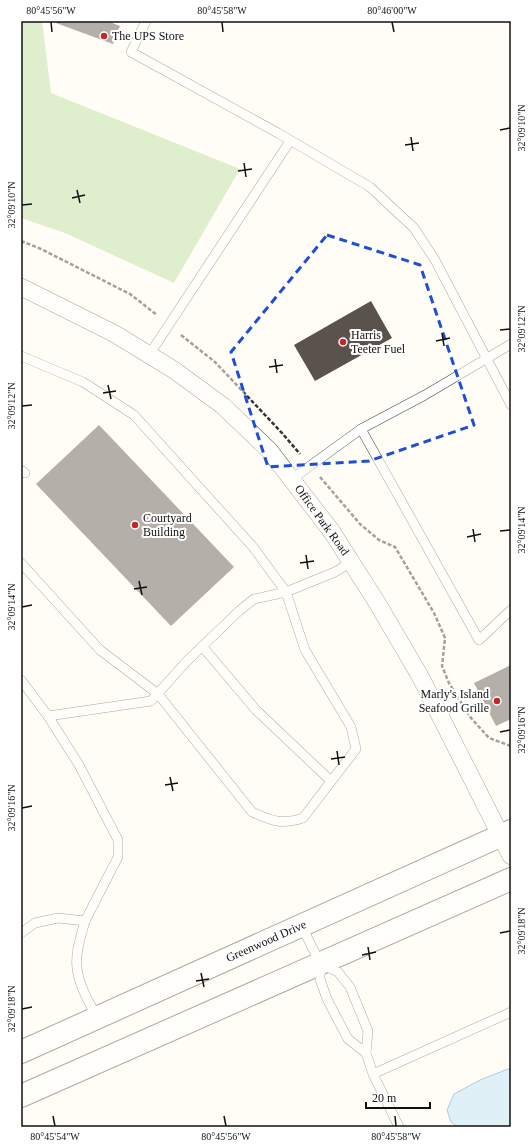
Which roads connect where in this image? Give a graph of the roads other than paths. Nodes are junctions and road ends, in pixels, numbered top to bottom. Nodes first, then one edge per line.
1 (146, 21) edge
2 (290, 141) junction
3 (21, 287) edge
4 (511, 344) edge
5 (150, 355) junction
6 (21, 356) edge
7 (486, 358) junction
8 (511, 405) edge
9 (361, 429) junction
10 (292, 479) junction
11 (351, 562) junction
12 (21, 563) edge
13 (286, 592) junction
14 (511, 610) edge
15 (202, 646) junction
16 (21, 680) edge
17 (158, 694) junction
18 (48, 716) junction
19 (331, 781) junction
20 (506, 834) edge
21 (511, 856) edge
22 (511, 879) edge
23 (84, 921) junction
24 (301, 925) junction
25 (21, 933) edge
26 (320, 964) junction
27 (511, 1012) edge
28 (97, 1018) junction
29 (21, 1052) edge
30 (366, 1053) junction
31 (373, 1074) junction
32 (21, 1096) edge
33 (399, 1127) edge

1 - 2 lane
2 - 5 lane
2 - 7 lane
3 - 5 street, Office Park Road
4 - 7 lane
5 - 10 street, Office Park Road
6 - 13 lane
7 - 8 lane
7 - 9 lane
9 - 10 lane
9 - 14 lane
10 - 11 street, Office Park Road
11 - 13 lane
11 - 20 street, Office Park Road
12 - 17 lane
13 - 15 lane
13 - 19 lane
15 - 17 lane
15 - 19 lane
16 - 18 lane
17 - 18 lane
17 - 19 lane
18 - 23 lane
20 - 21 street, Office Park Road
20 - 24 street, Greenwood Drive
22 - 26 street
23 - 25 lane
23 - 28 lane
24 - 26 lane
24 - 28 street, Greenwood Drive
26 - 30 lane
26 - 30 lane
26 - 32 street
27 - 31 lane
28 - 29 street, Greenwood Drive
30 - 31 lane
31 - 33 lane

